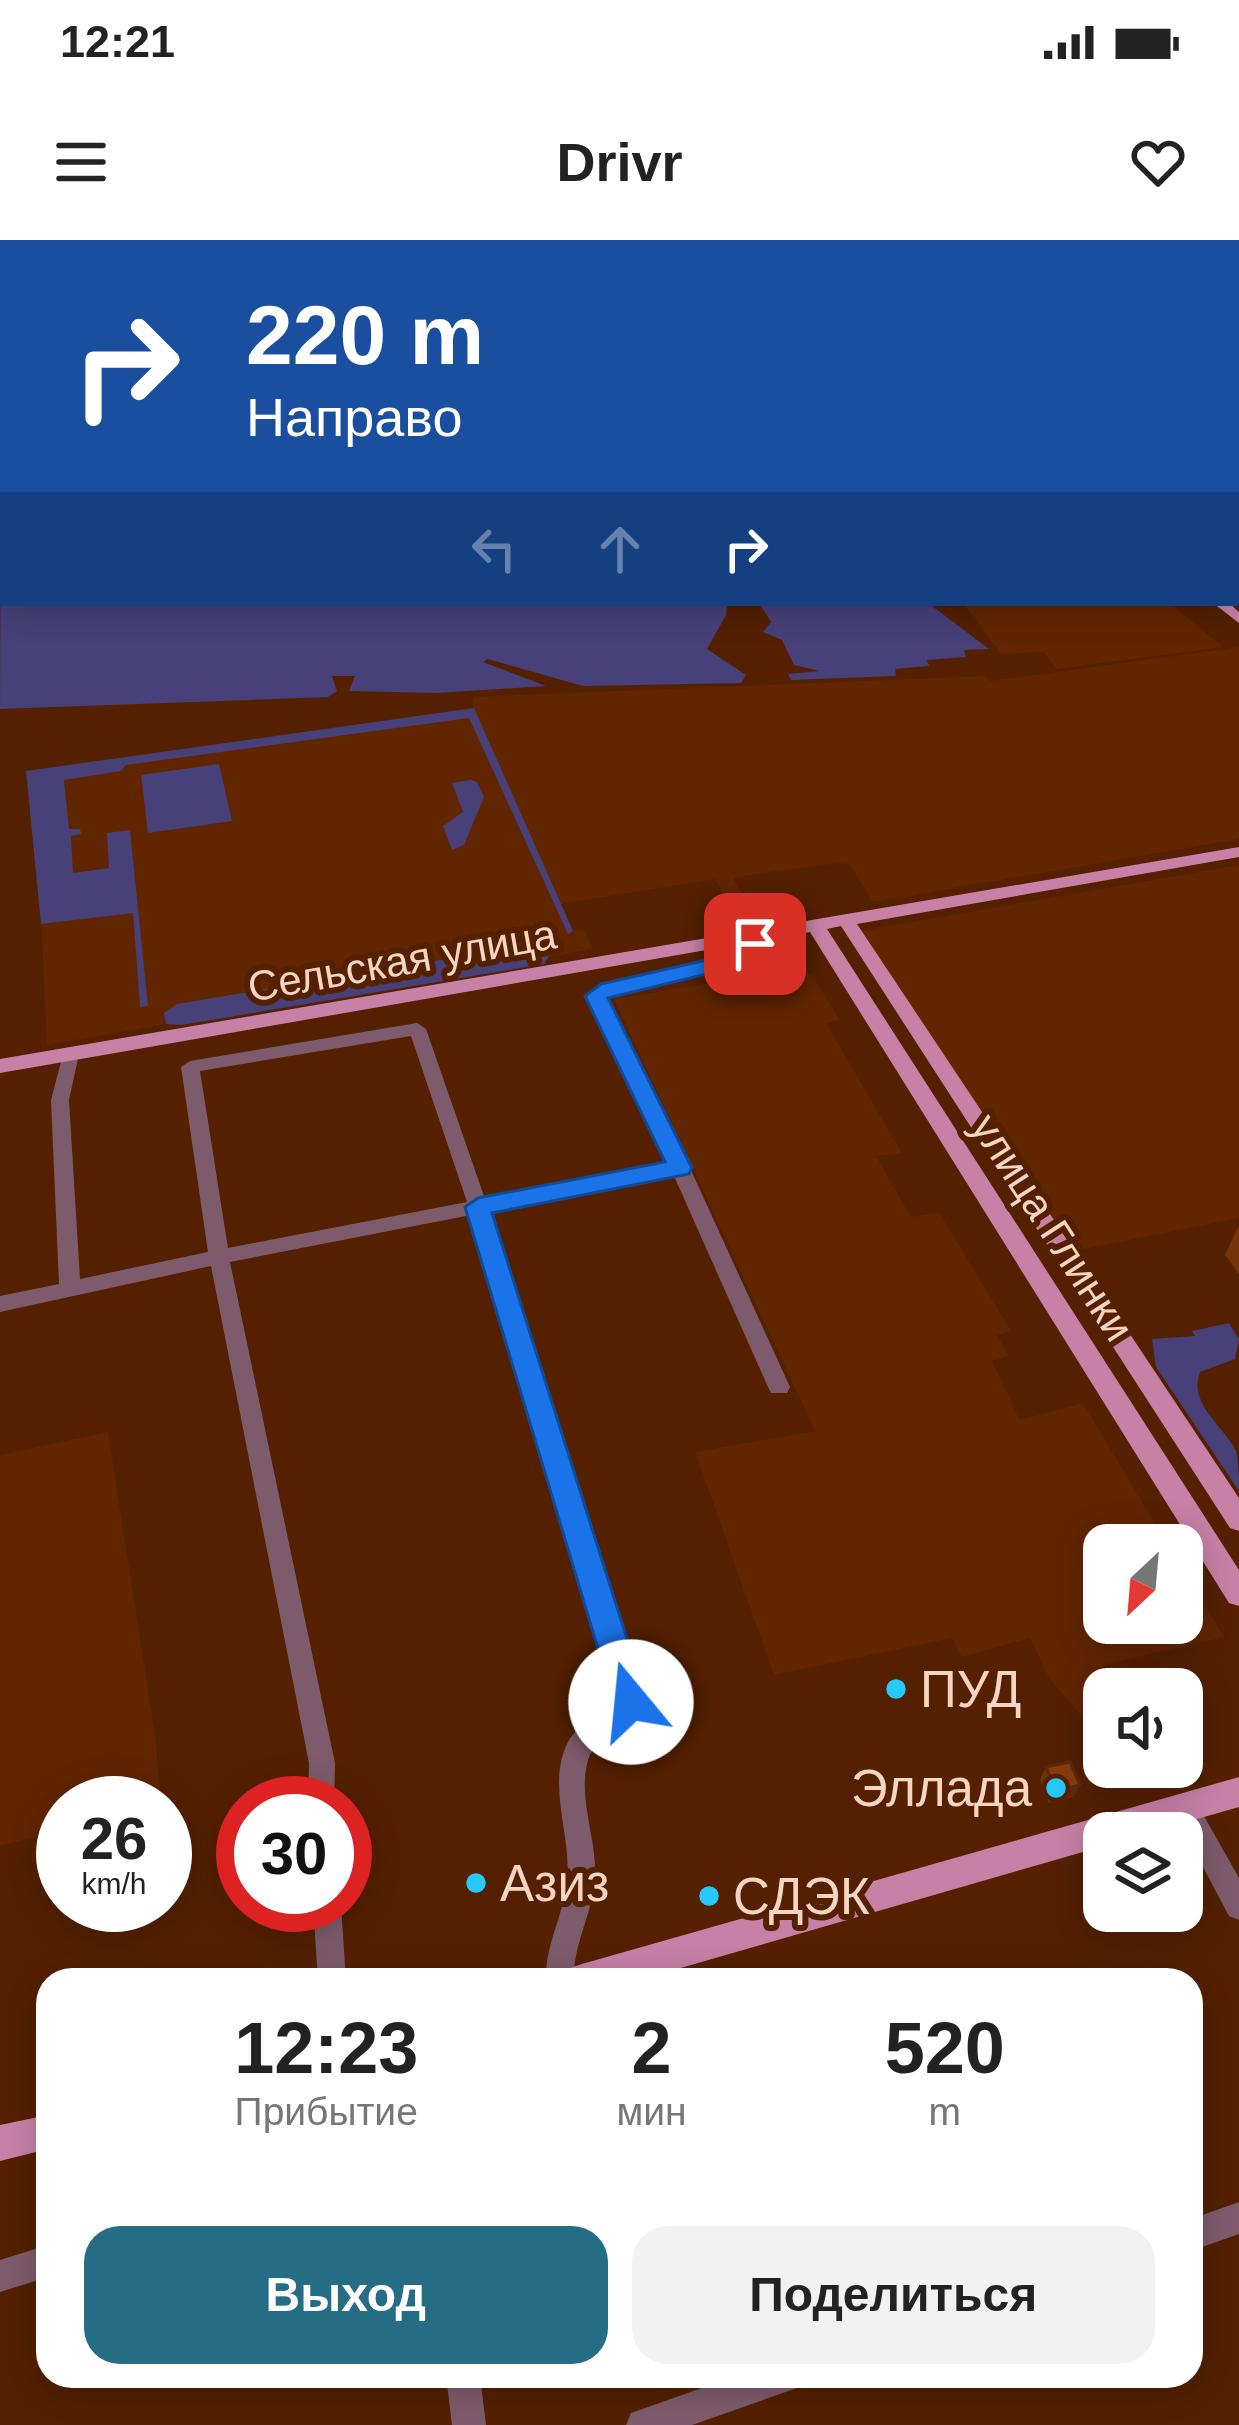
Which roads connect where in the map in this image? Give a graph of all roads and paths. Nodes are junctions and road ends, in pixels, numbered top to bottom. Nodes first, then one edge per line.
1 (1239, 852) edge
2 (847, 922) junction
3 (817, 928) junction
4 (755, 937) junction
5 (70, 1054) junction
6 (0, 1066) edge
7 (680, 1168) junction
8 (478, 1207) junction
9 (219, 1257) junction
10 (70, 1289) junction
11 (0, 1304) edge
12 (779, 1387) dead end
13 (1239, 1520) edge
14 (1239, 1594) edge
15 (322, 1776) edge
16 (1239, 1792) edge
17 (1186, 1808) junction
18 (1239, 1906) edge
19 (329, 1932) edge
20 (331, 1968) edge
21 (559, 1968) edge
22 (624, 1968) edge
23 (36, 2135) edge
24 (0, 2144) edge
25 (1239, 2218) edge
26 (1203, 2231) edge
27 (36, 2265) edge
28 (0, 2276) edge
29 (465, 2388) edge
30 (749, 2388) edge
31 (469, 2425) edge
32 (643, 2425) edge

1 - 2 main road
2 - 3 main road
2 - 13 main road, улица Глинки
3 - 4 main road, Сельская улица
3 - 14 main road, улица Глинки
4 - 5 main road, Сельская улица
4 - 7 street
5 - 6 main road, Сельская улица
5 - 10 street
7 - 8 street
7 - 12 street
8 - 9 street
8 - 9 street
8 - 21 street
9 - 10 street
9 - 15 street
10 - 11 street
16 - 17 main road
17 - 18 street
17 - 22 main road
19 - 20 street
23 - 24 main road
25 - 26 street
27 - 28 street
29 - 31 street
30 - 32 street

